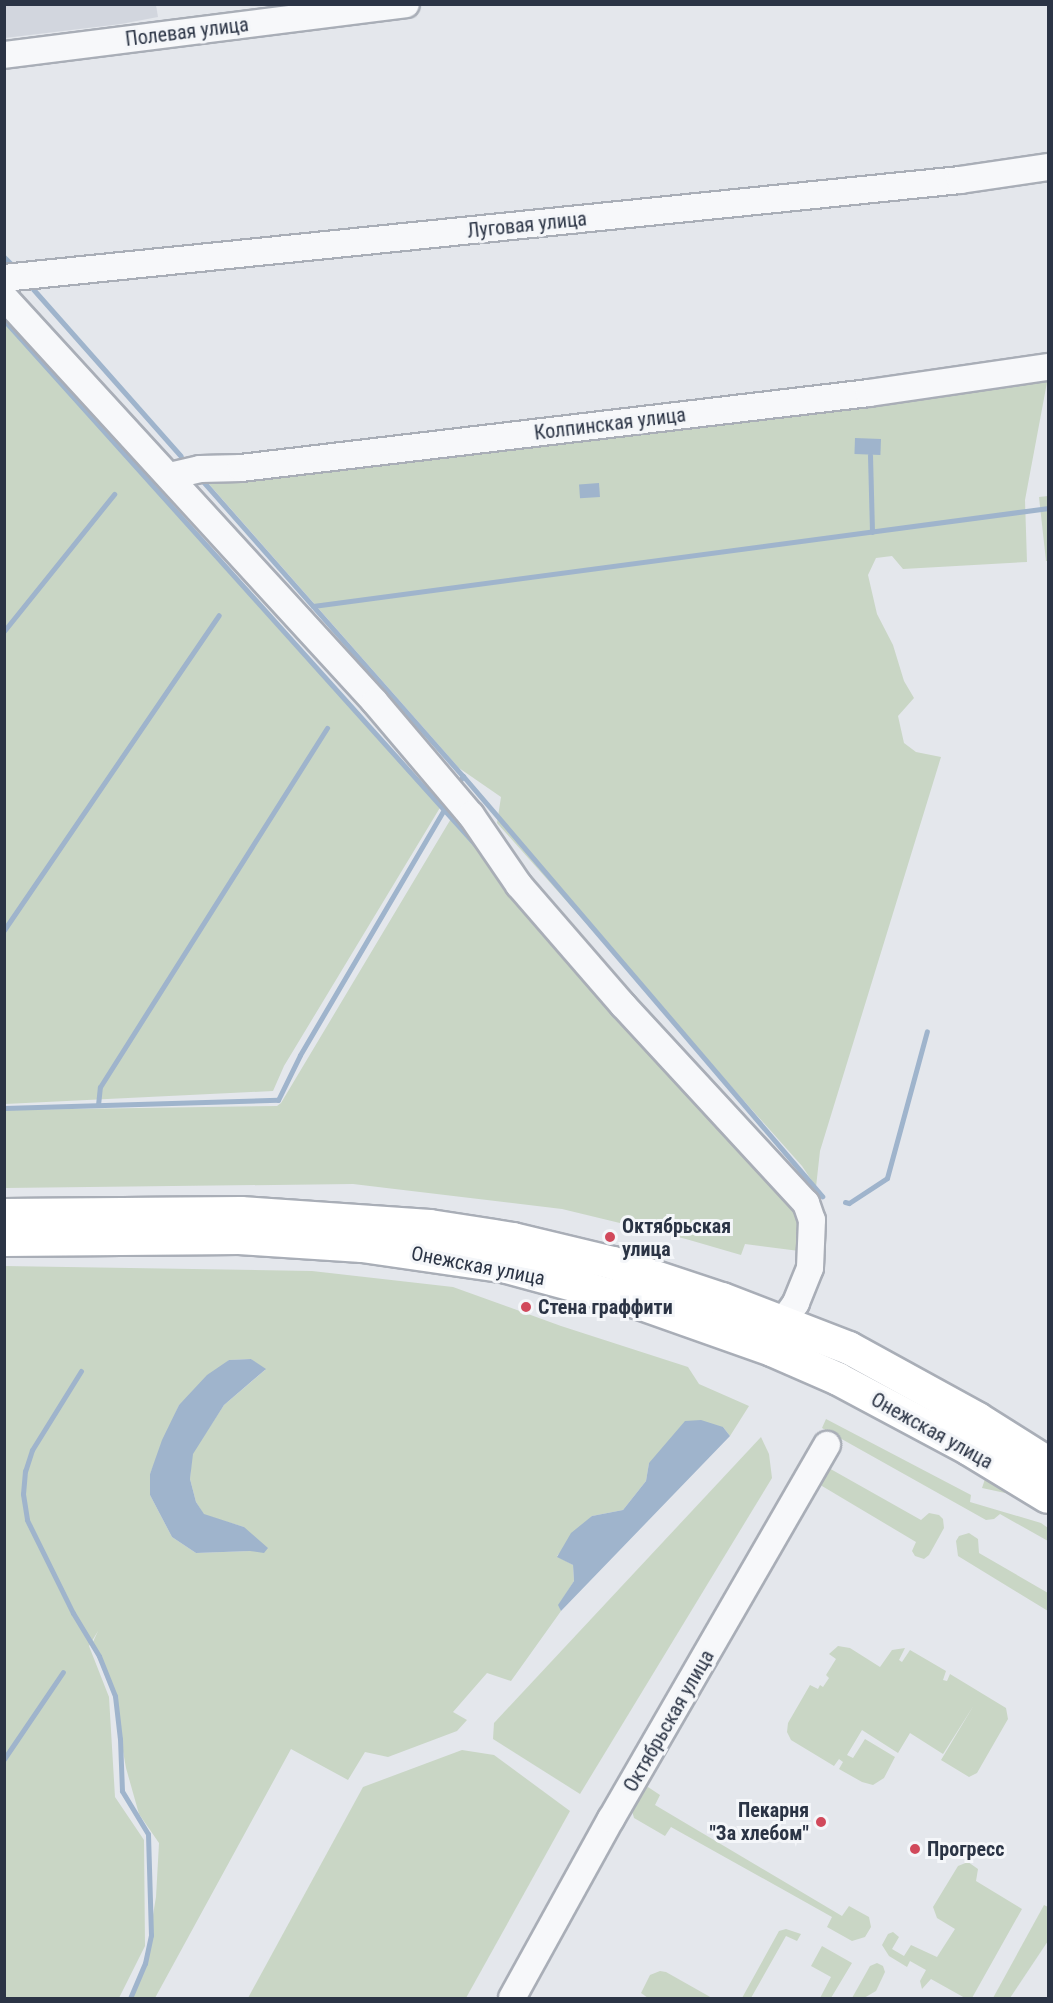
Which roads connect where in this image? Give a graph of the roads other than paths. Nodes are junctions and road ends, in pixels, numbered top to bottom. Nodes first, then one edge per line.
1 (406, 4) edge
2 (4, 55) edge
3 (1048, 167) edge
4 (4, 278) edge
5 (4, 297) edge
6 (1048, 367) edge
7 (170, 476) junction
8 (4, 1215) edge
9 (4, 1240) edge
10 (783, 1321) junction
11 (772, 1350) junction
12 (827, 1445) dead end
13 (1048, 1463) edge
14 (1048, 1497) edge
15 (512, 1998) edge

1 - 2 street, Полевая улица
3 - 4 street, Луговая улица
5 - 7 street
6 - 7 street, Колпинская улица
7 - 10 street
8 - 10 main road, Онежская улица
9 - 11 main road, Онежская улица
10 - 11 street
10 - 13 main road, Онежская улица
11 - 14 main road, Онежская улица
12 - 15 street, Октябрьская улица

